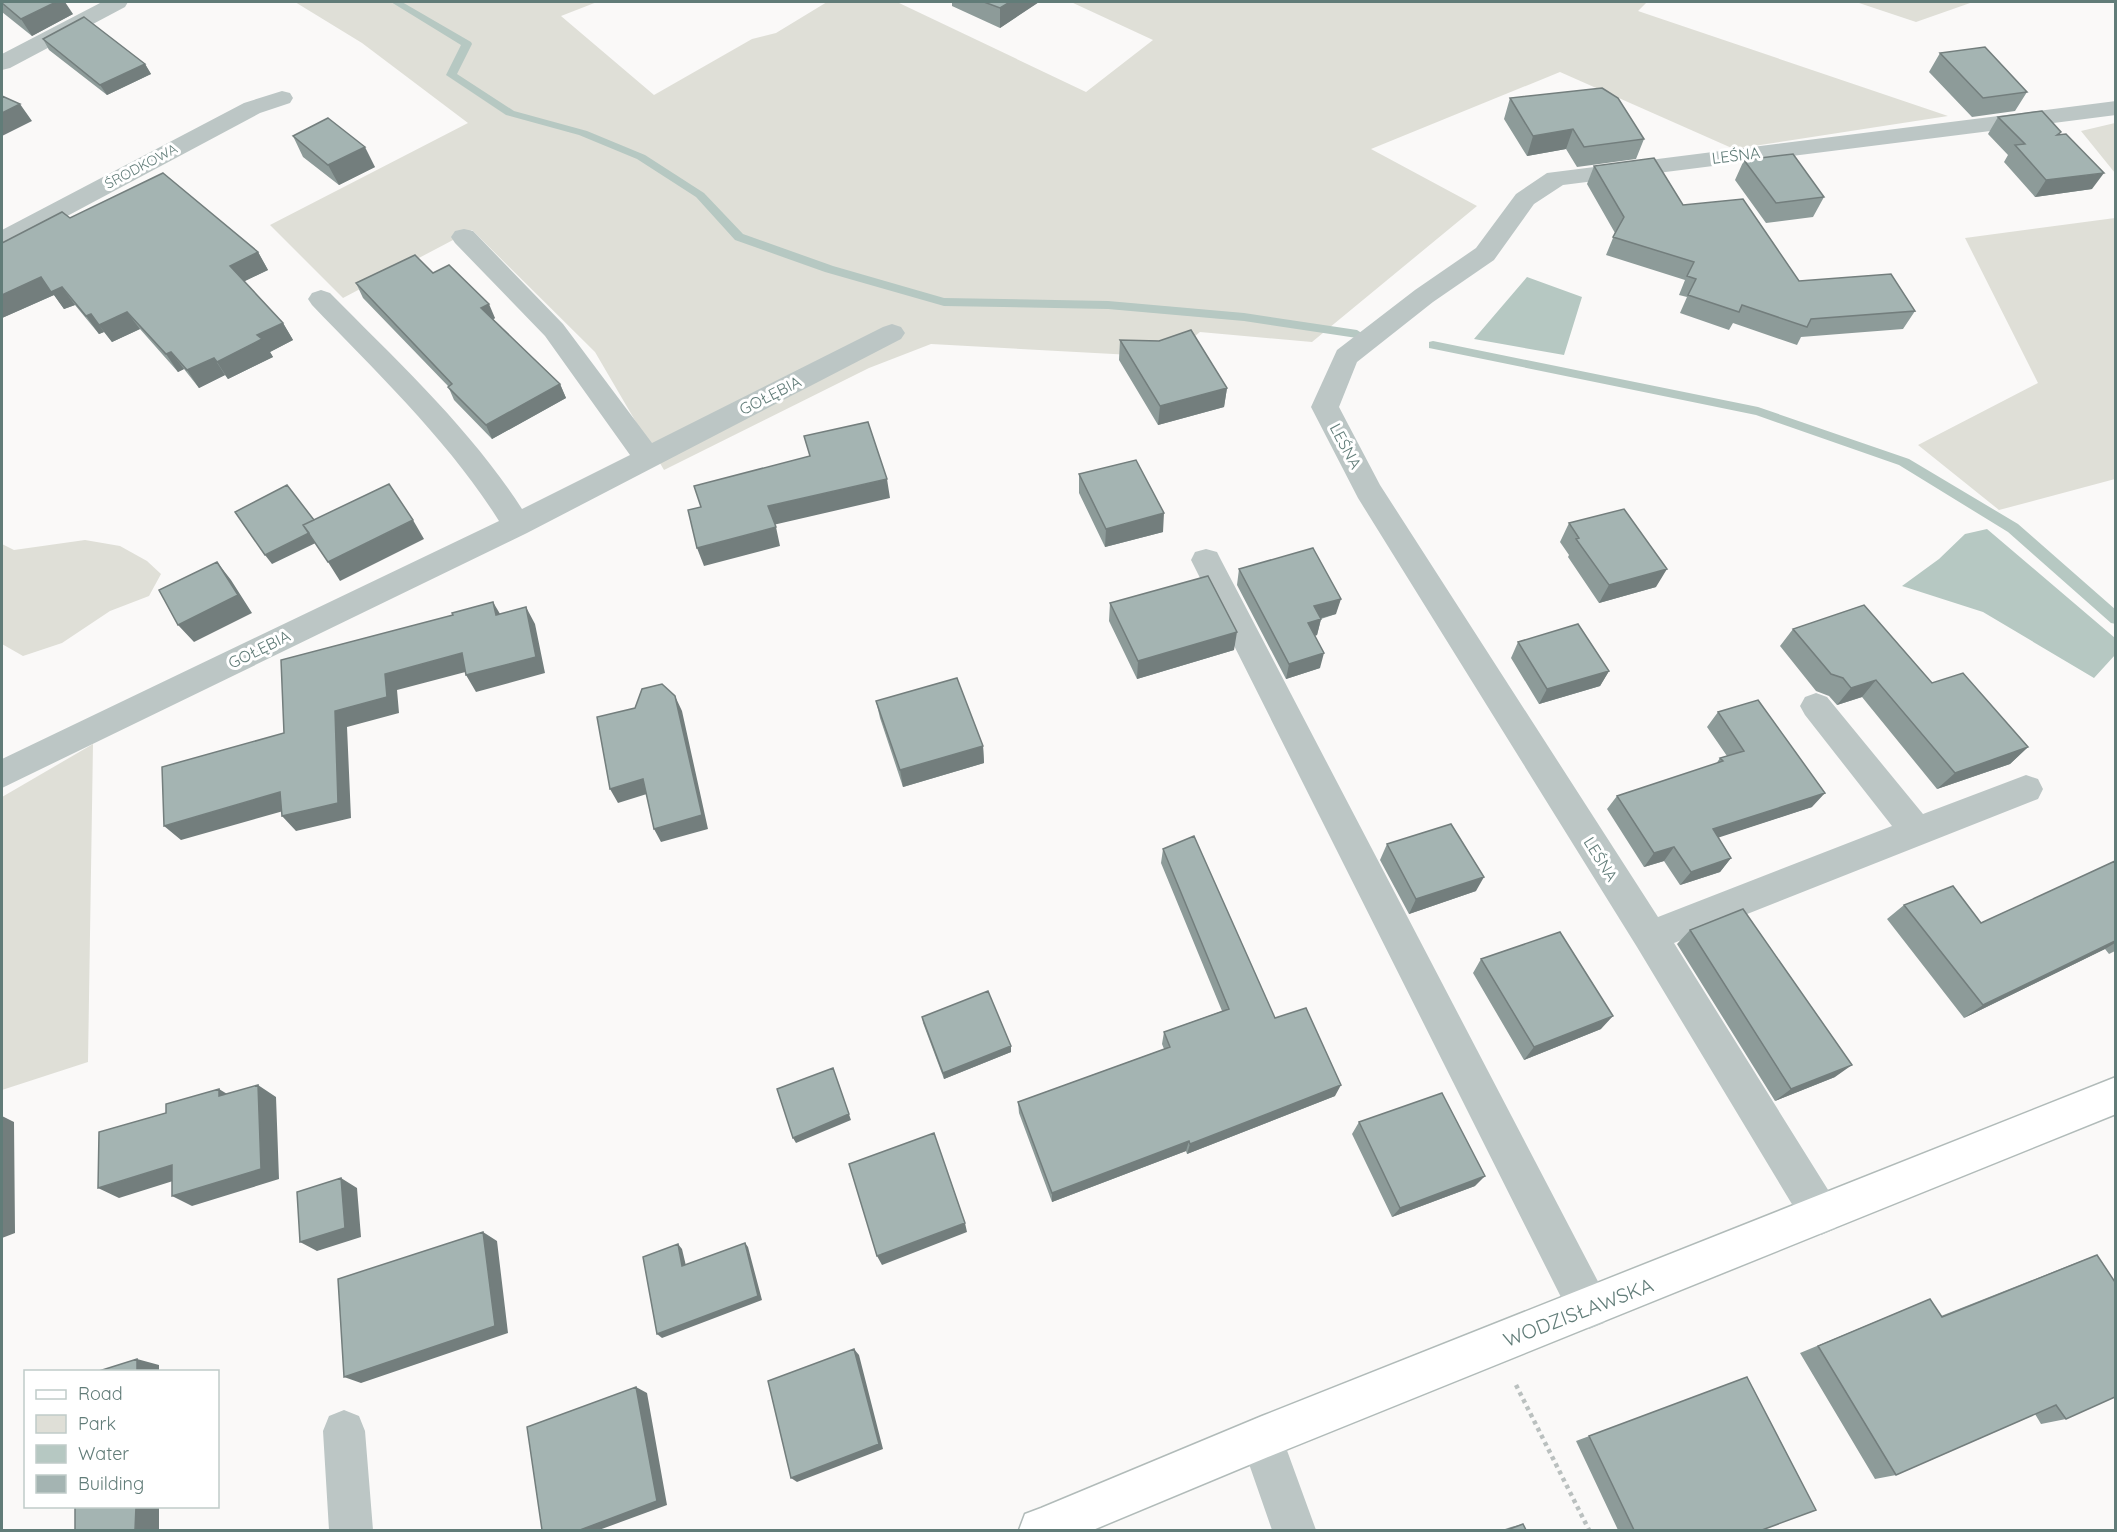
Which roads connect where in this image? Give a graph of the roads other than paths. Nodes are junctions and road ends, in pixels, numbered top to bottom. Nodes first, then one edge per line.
1 (117, 2) edge
2 (2, 63) edge
3 (282, 98) dead end
4 (2115, 108) edge
5 (464, 237) dead end
6 (2, 240) edge
7 (321, 299) dead end
8 (892, 333) dead end
9 (648, 458) junction
10 (517, 525) junction
11 (1206, 560) dead end
12 (1816, 706) dead end
13 (2, 774) edge
14 (2026, 789) dead end
15 (1916, 831) junction
16 (1650, 936) junction
17 (2115, 1095) edge
18 (1821, 1215) junction
19 (1589, 1308) junction
20 (344, 1431) dead end
21 (1262, 1438) junction
22 (351, 1530) edge
23 (1041, 1530) edge
24 (1294, 1530) edge

1 - 2 street
3 - 6 street, ŚRODKOWA
4 - 16 street, LEŚNA
5 - 9 street
7 - 10 street
8 - 9 street, GOŁĘBIA
9 - 10 street, GOŁĘBIA
10 - 13 street, GOŁĘBIA
11 - 19 street
12 - 15 street
14 - 15 street
15 - 16 street
16 - 18 street, LEŚNA
17 - 18 main road, WODZISŁAWSKA
18 - 19 main road, WODZISŁAWSKA
19 - 21 main road, WODZISŁAWSKA
20 - 22 street
21 - 23 main road, WODZISŁAWSKA
21 - 24 street

